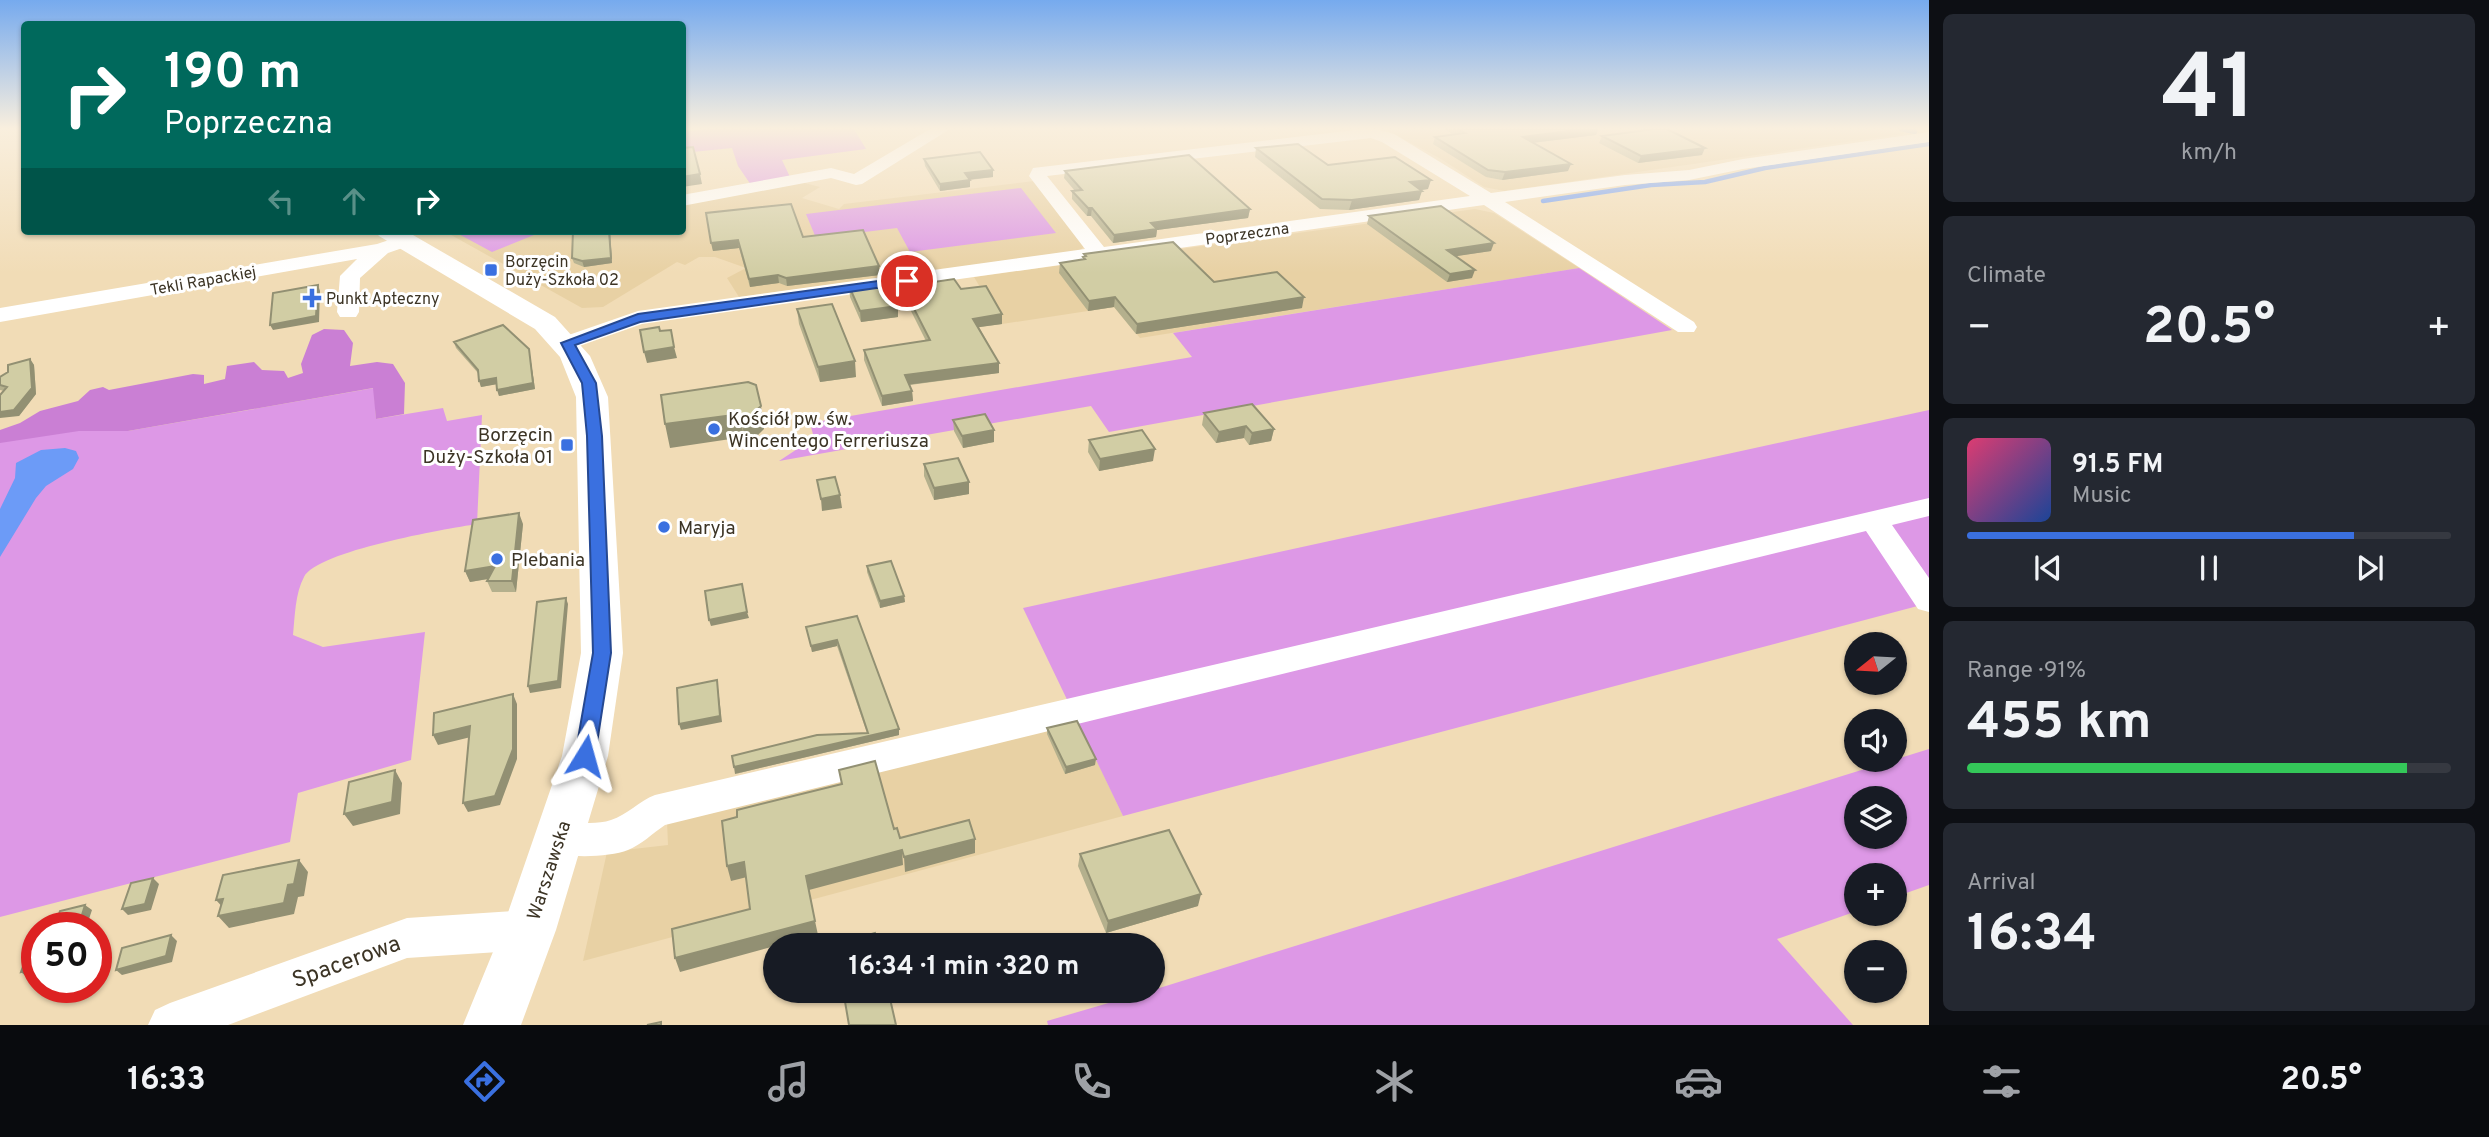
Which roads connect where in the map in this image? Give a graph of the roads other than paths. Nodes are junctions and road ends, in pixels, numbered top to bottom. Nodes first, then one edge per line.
1 (811, 177) edge
2 (845, 177) edge
3 (861, 177) edge
4 (1039, 177) edge
5 (1451, 177) edge
6 (1666, 177) edge
7 (686, 200) edge
8 (1489, 200) junction
9 (391, 240) edge
10 (1099, 254) junction
11 (348, 312) dead end
12 (0, 315) edge
13 (1686, 327) dead end
14 (568, 343) junction
15 (1929, 508) edge
16 (1874, 521) junction
17 (1929, 601) edge
18 (558, 839) junction
19 (529, 930) junction
20 (170, 1025) edge
21 (492, 1025) edge

1 - 7 street
2 - 3 street
4 - 10 street
5 - 8 street
6 - 8 street, Poprzeczna
8 - 10 street, Poprzeczna
8 - 13 street
9 - 11 street
9 - 12 street, Tekli Rapackiej
9 - 14 main road, Warszawska
10 - 14 street, Poprzeczna
14 - 18 main road, Warszawska
15 - 16 street
16 - 17 street
16 - 18 street
18 - 19 main road, Warszawska
19 - 20 street, Spacerowa
19 - 21 main road, Warszawska

